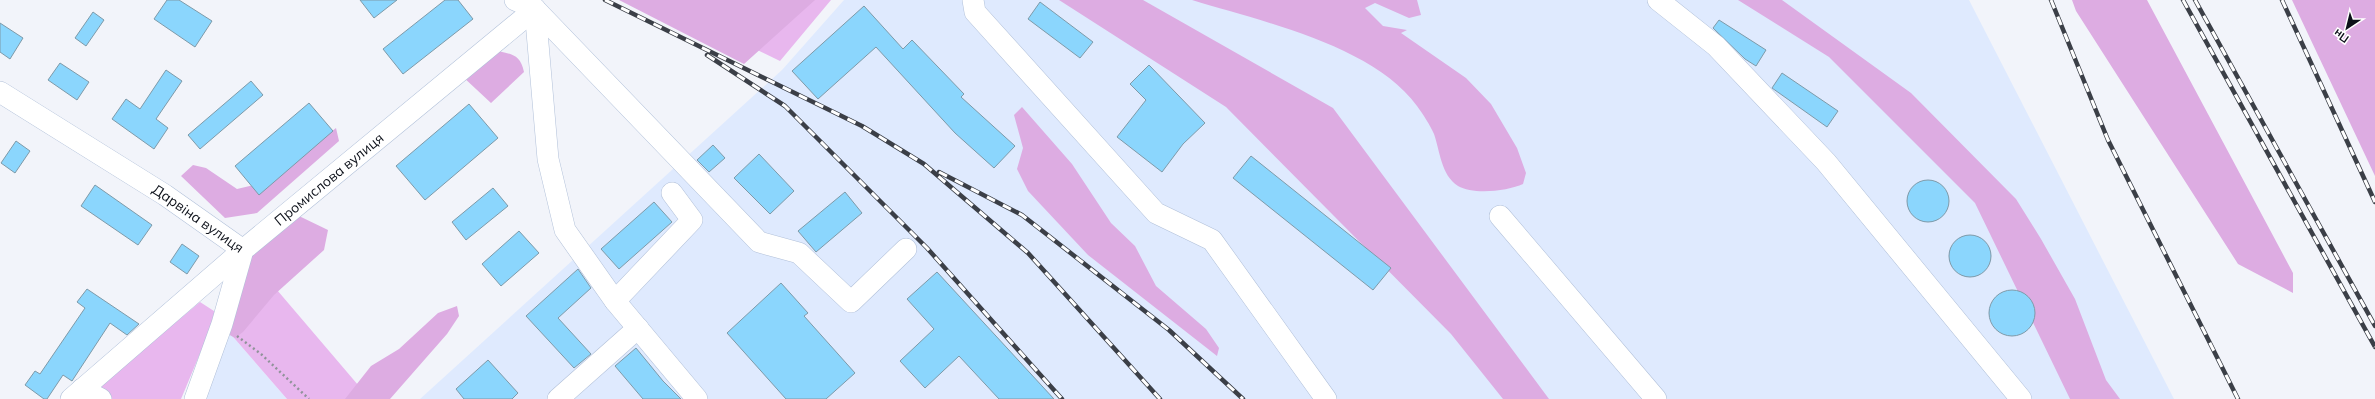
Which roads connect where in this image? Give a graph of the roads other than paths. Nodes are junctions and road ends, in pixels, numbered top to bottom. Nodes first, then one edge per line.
1 (515, 0) edge
2 (973, 0) edge
3 (1658, 0) edge
4 (535, 9) junction
5 (0, 92) edge
6 (672, 193) dead end
7 (1500, 216) dead end
8 (906, 249) dead end
9 (243, 250) junction
10 (615, 301) junction
11 (638, 328) junction
12 (77, 394) edge
13 (101, 399) edge
14 (195, 399) edge
15 (558, 399) edge
16 (697, 399) edge
17 (1326, 399) edge
18 (1656, 399) edge
19 (2022, 399) edge

1 - 4 street
2 - 17 street
3 - 19 street
4 - 8 street
4 - 9 street, Промислова вулиця
4 - 10 street
5 - 9 street, Дарвіна вулиця
6 - 10 street
7 - 18 street
9 - 12 street, Дарвіна вулиця
9 - 14 street
10 - 11 street
11 - 15 street
11 - 16 street
12 - 13 street

